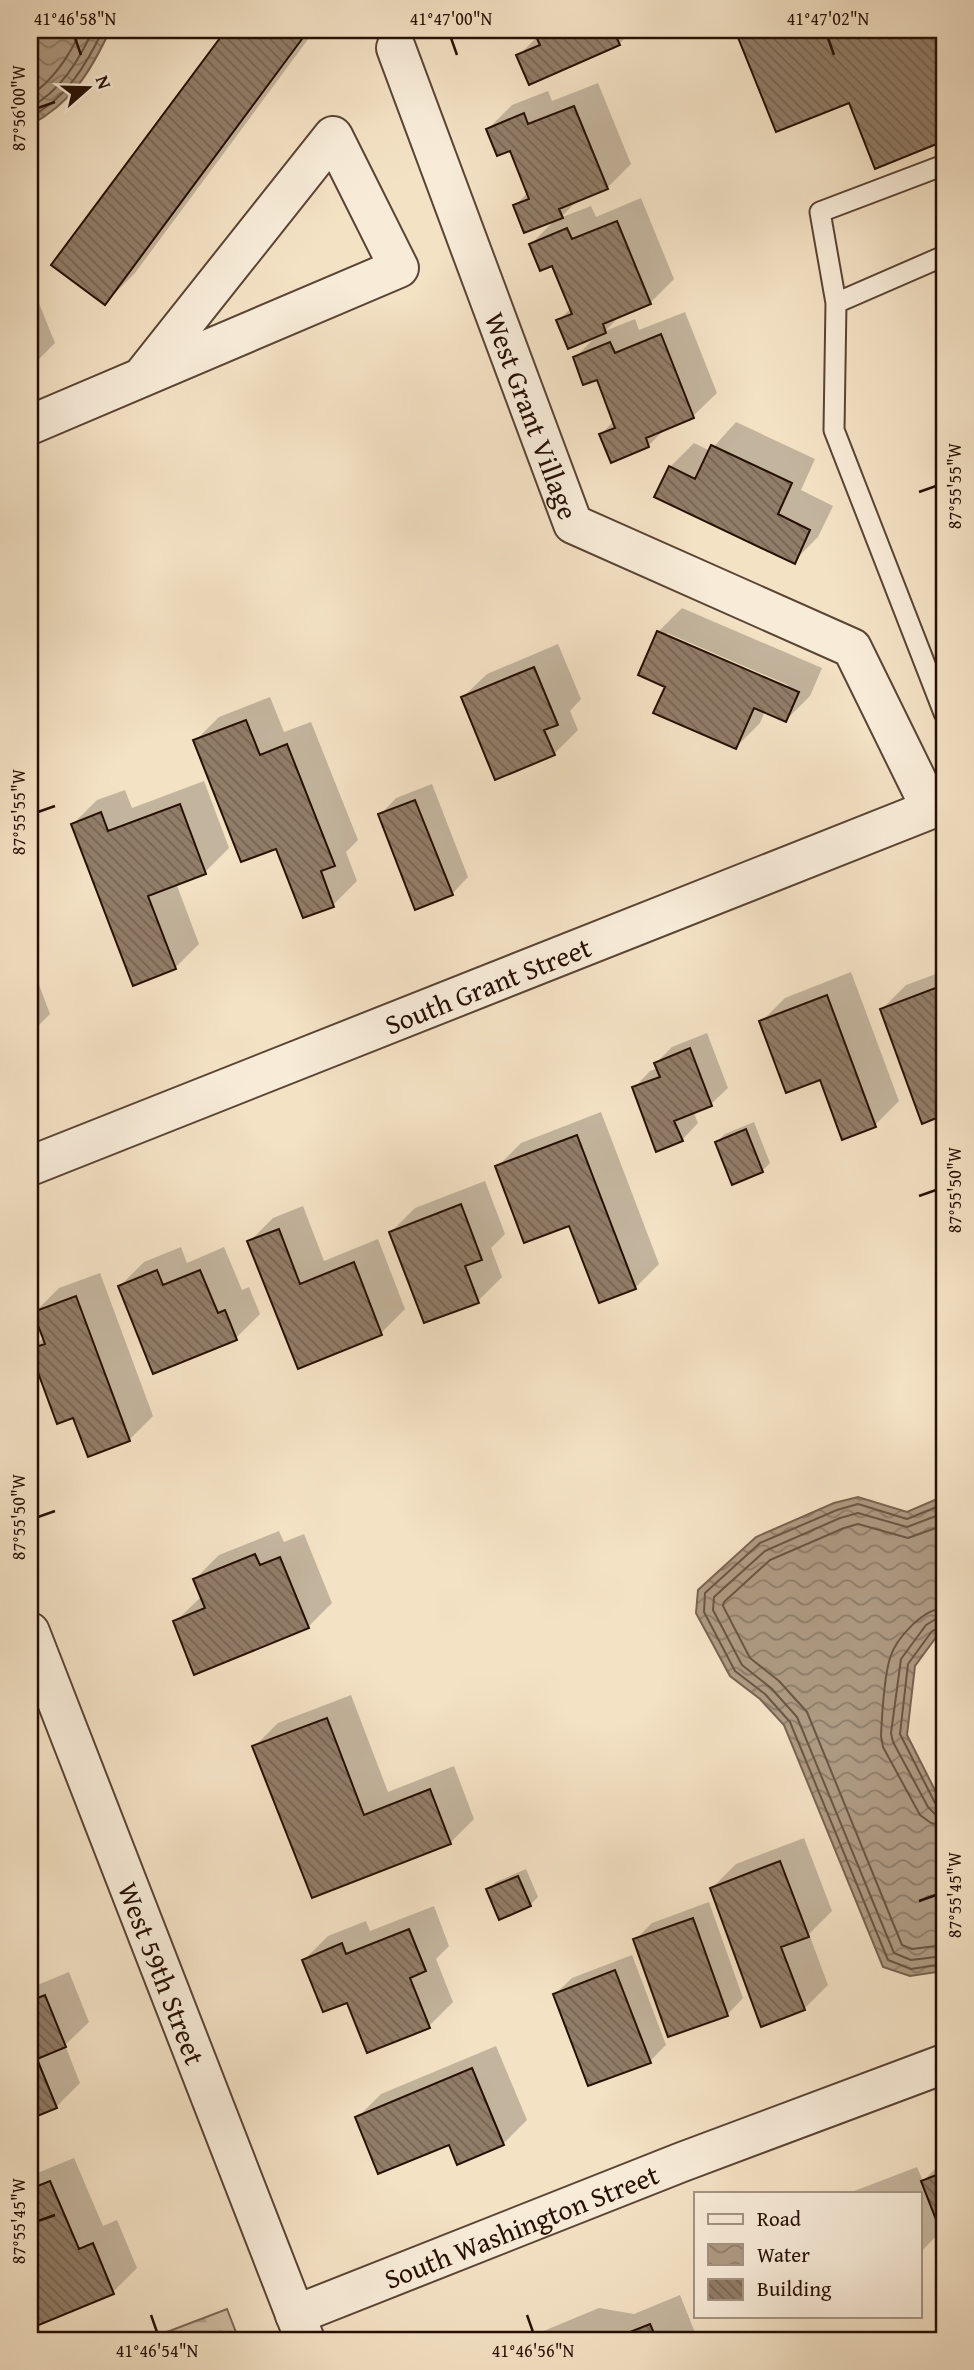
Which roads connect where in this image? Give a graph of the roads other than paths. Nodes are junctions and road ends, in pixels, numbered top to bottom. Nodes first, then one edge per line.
1 (396, 48) dead end
2 (944, 165) edge
3 (944, 256) edge
4 (836, 303) junction
5 (141, 378) junction
6 (30, 425) edge
7 (944, 713) edge
8 (938, 807) edge
9 (30, 1166) edge
10 (30, 1632) edge
11 (944, 2064) edge
12 (300, 2328) edge

1 - 8 street, West Grant Village
2 - 4 lane
3 - 4 lane
4 - 7 lane
5 - 5 street
5 - 6 street
8 - 9 street, South Grant Street
10 - 12 street, West 59th Street
11 - 12 street, South Washington Street

